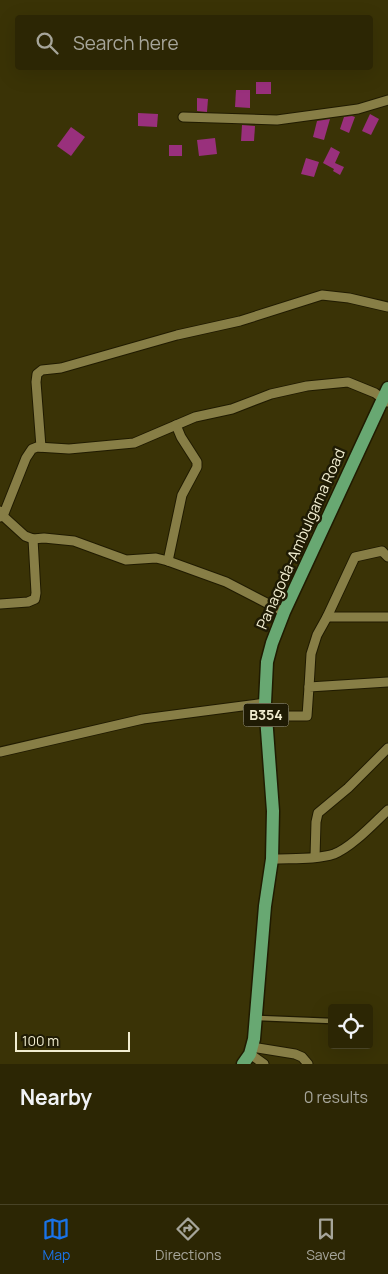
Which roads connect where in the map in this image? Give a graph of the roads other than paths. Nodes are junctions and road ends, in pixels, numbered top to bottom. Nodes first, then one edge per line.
1 (388, 100) edge
2 (183, 117) dead end
3 (388, 307) edge
4 (386, 396) edge
5 (176, 425) junction
6 (41, 447) junction
7 (1, 515) edge
8 (33, 538) junction
9 (388, 557) edge
10 (168, 561) junction
11 (0, 604) edge
12 (284, 612) junction
13 (327, 617) junction
14 (388, 617) edge
15 (388, 682) edge
16 (309, 687) junction
17 (264, 703) junction
18 (266, 716) junction
19 (388, 748) edge
20 (0, 752) edge
21 (388, 810) edge
22 (315, 857) junction
23 (272, 859) junction
24 (256, 1018) junction
25 (328, 1021) edge
26 (249, 1055) edge
27 (264, 1064) edge
28 (308, 1064) edge

1 - 2 street
3 - 6 street
4 - 5 street
4 - 12 main road, Panagoda-Ambulgama Road / B354
5 - 6 street
5 - 10 street
6 - 7 street
7 - 8 street
8 - 10 street
8 - 11 street
9 - 13 street
10 - 12 street
12 - 17 main road, Panagoda-Ambulgama Road / B354
13 - 14 street
13 - 16 street
15 - 16 street
16 - 18 street
17 - 18 main road, Panagoda-Ambulgama Road / B354
17 - 20 street
18 - 23 main road, Panagoda-Ambulgama Road / B354
19 - 22 street
21 - 22 street
22 - 23 street
23 - 24 main road, Panagoda-Ambulgama Road / B354
24 - 25 lane
24 - 26 main road, Panagoda-Ambulgama Road / B354
26 - 27 street
26 - 28 street

